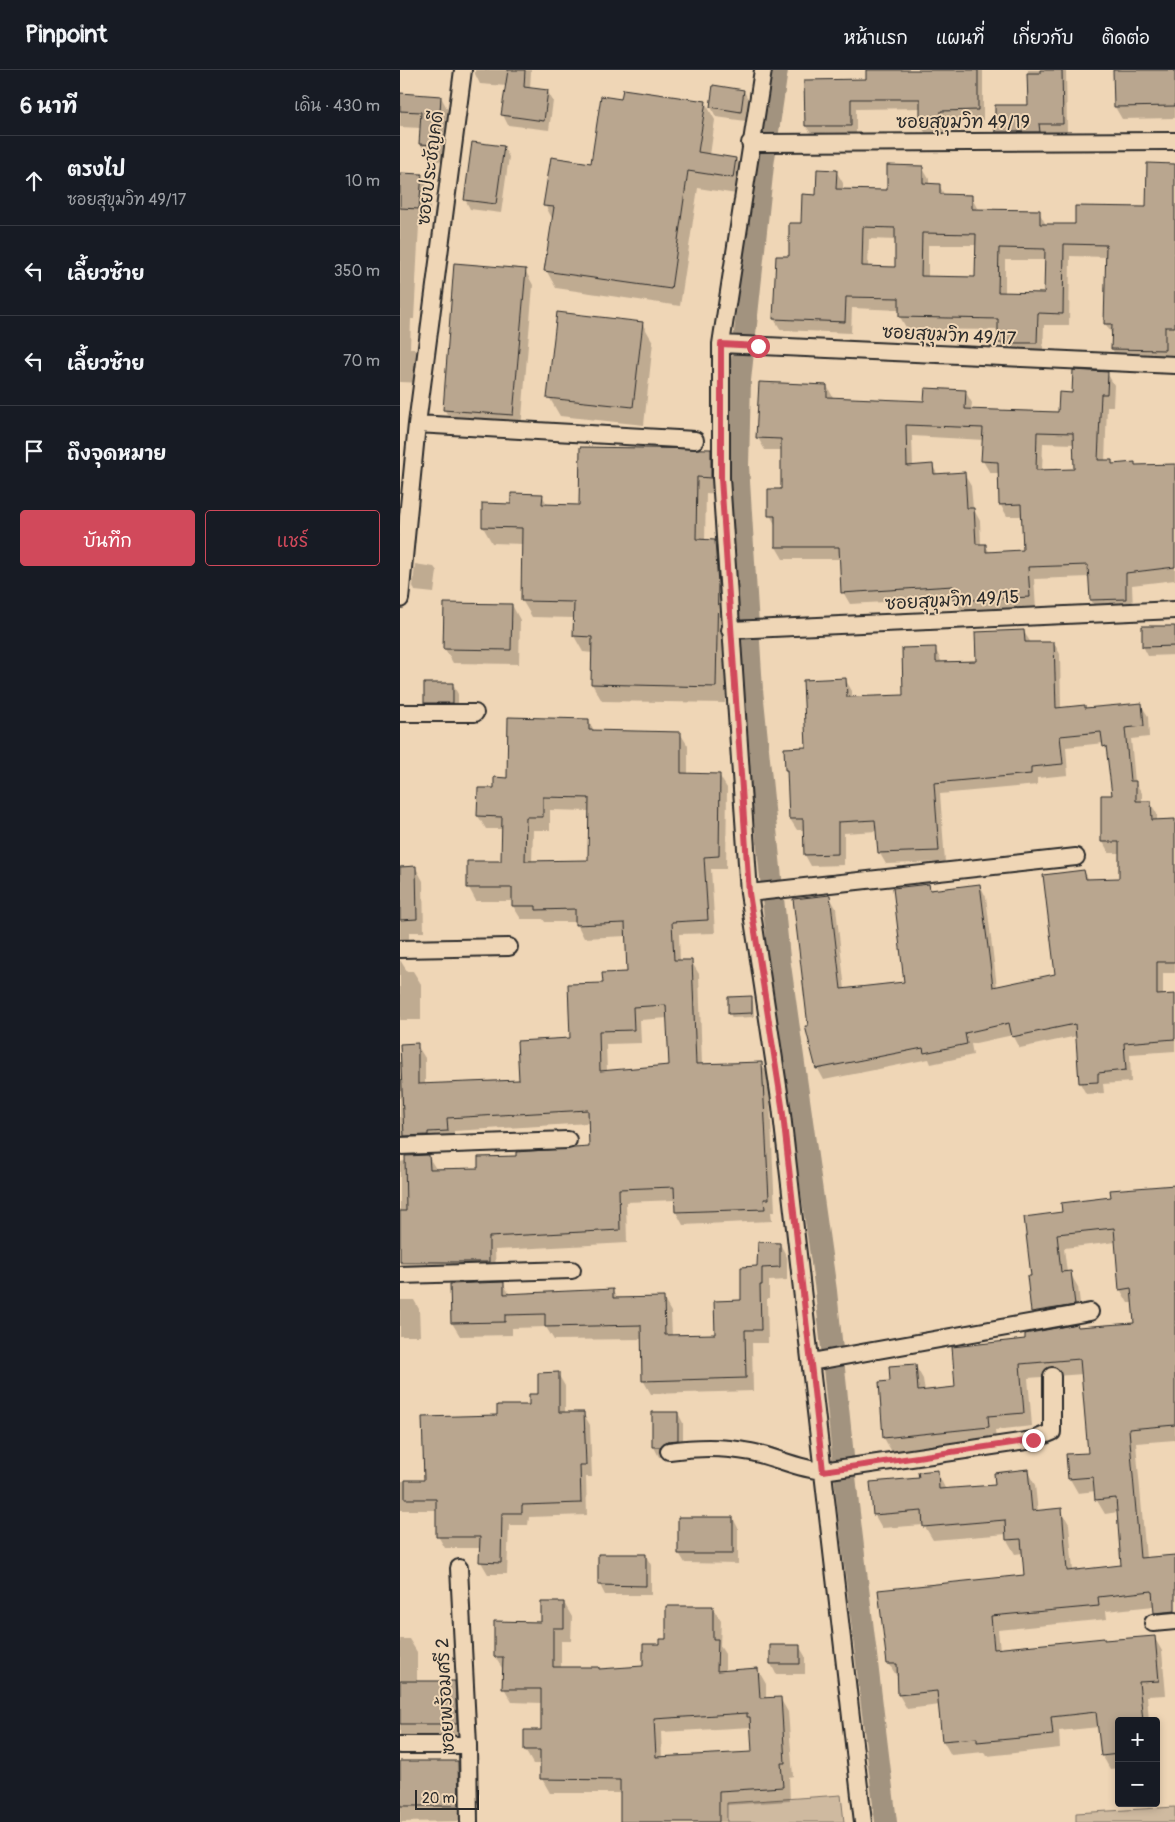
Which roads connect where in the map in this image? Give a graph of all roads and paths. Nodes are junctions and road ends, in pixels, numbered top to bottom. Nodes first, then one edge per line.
1 (462, 70) edge
2 (763, 70) edge
3 (1175, 141) edge
4 (750, 143) junction
5 (721, 344) junction
6 (1175, 364) edge
7 (417, 424) junction
8 (695, 440) dead end
9 (400, 599) edge
10 (1175, 610) edge
11 (730, 630) junction
12 (400, 713) edge
13 (475, 713) dead end
14 (1076, 857) dead end
15 (749, 893) junction
16 (509, 947) dead end
17 (400, 949) edge
18 (568, 1140) dead end
19 (400, 1146) edge
20 (572, 1270) dead end
21 (400, 1276) edge
22 (1090, 1312) dead end
23 (811, 1362) junction
24 (1052, 1376) dead end
25 (669, 1451) dead end
26 (823, 1471) junction
27 (459, 1568) dead end
28 (1175, 1621) edge
29 (1154, 1623) dead end
30 (468, 1744) junction
31 (400, 1746) edge
32 (469, 1822) edge
33 (863, 1822) edge

1 - 7 street, ซอยประชัญคดี
2 - 4 street
3 - 4 street, ซอยสุขุมวิท 49/19
4 - 5 street
5 - 6 street, ซอยสุขุมวิท 49/17
5 - 11 street
7 - 8 street
7 - 9 street, ซอยประชัญคดี
10 - 11 street, ซอยสุขุมวิท 49/15
11 - 15 street
12 - 13 street
14 - 15 street
15 - 23 street
16 - 17 street
18 - 19 street
20 - 21 street
22 - 23 street
23 - 26 street
24 - 26 street
25 - 26 street
26 - 33 street
27 - 30 street, ซอยพร้อมศรี 2
28 - 29 street
30 - 31 street
30 - 32 street, ซอยพร้อมศรี 2

